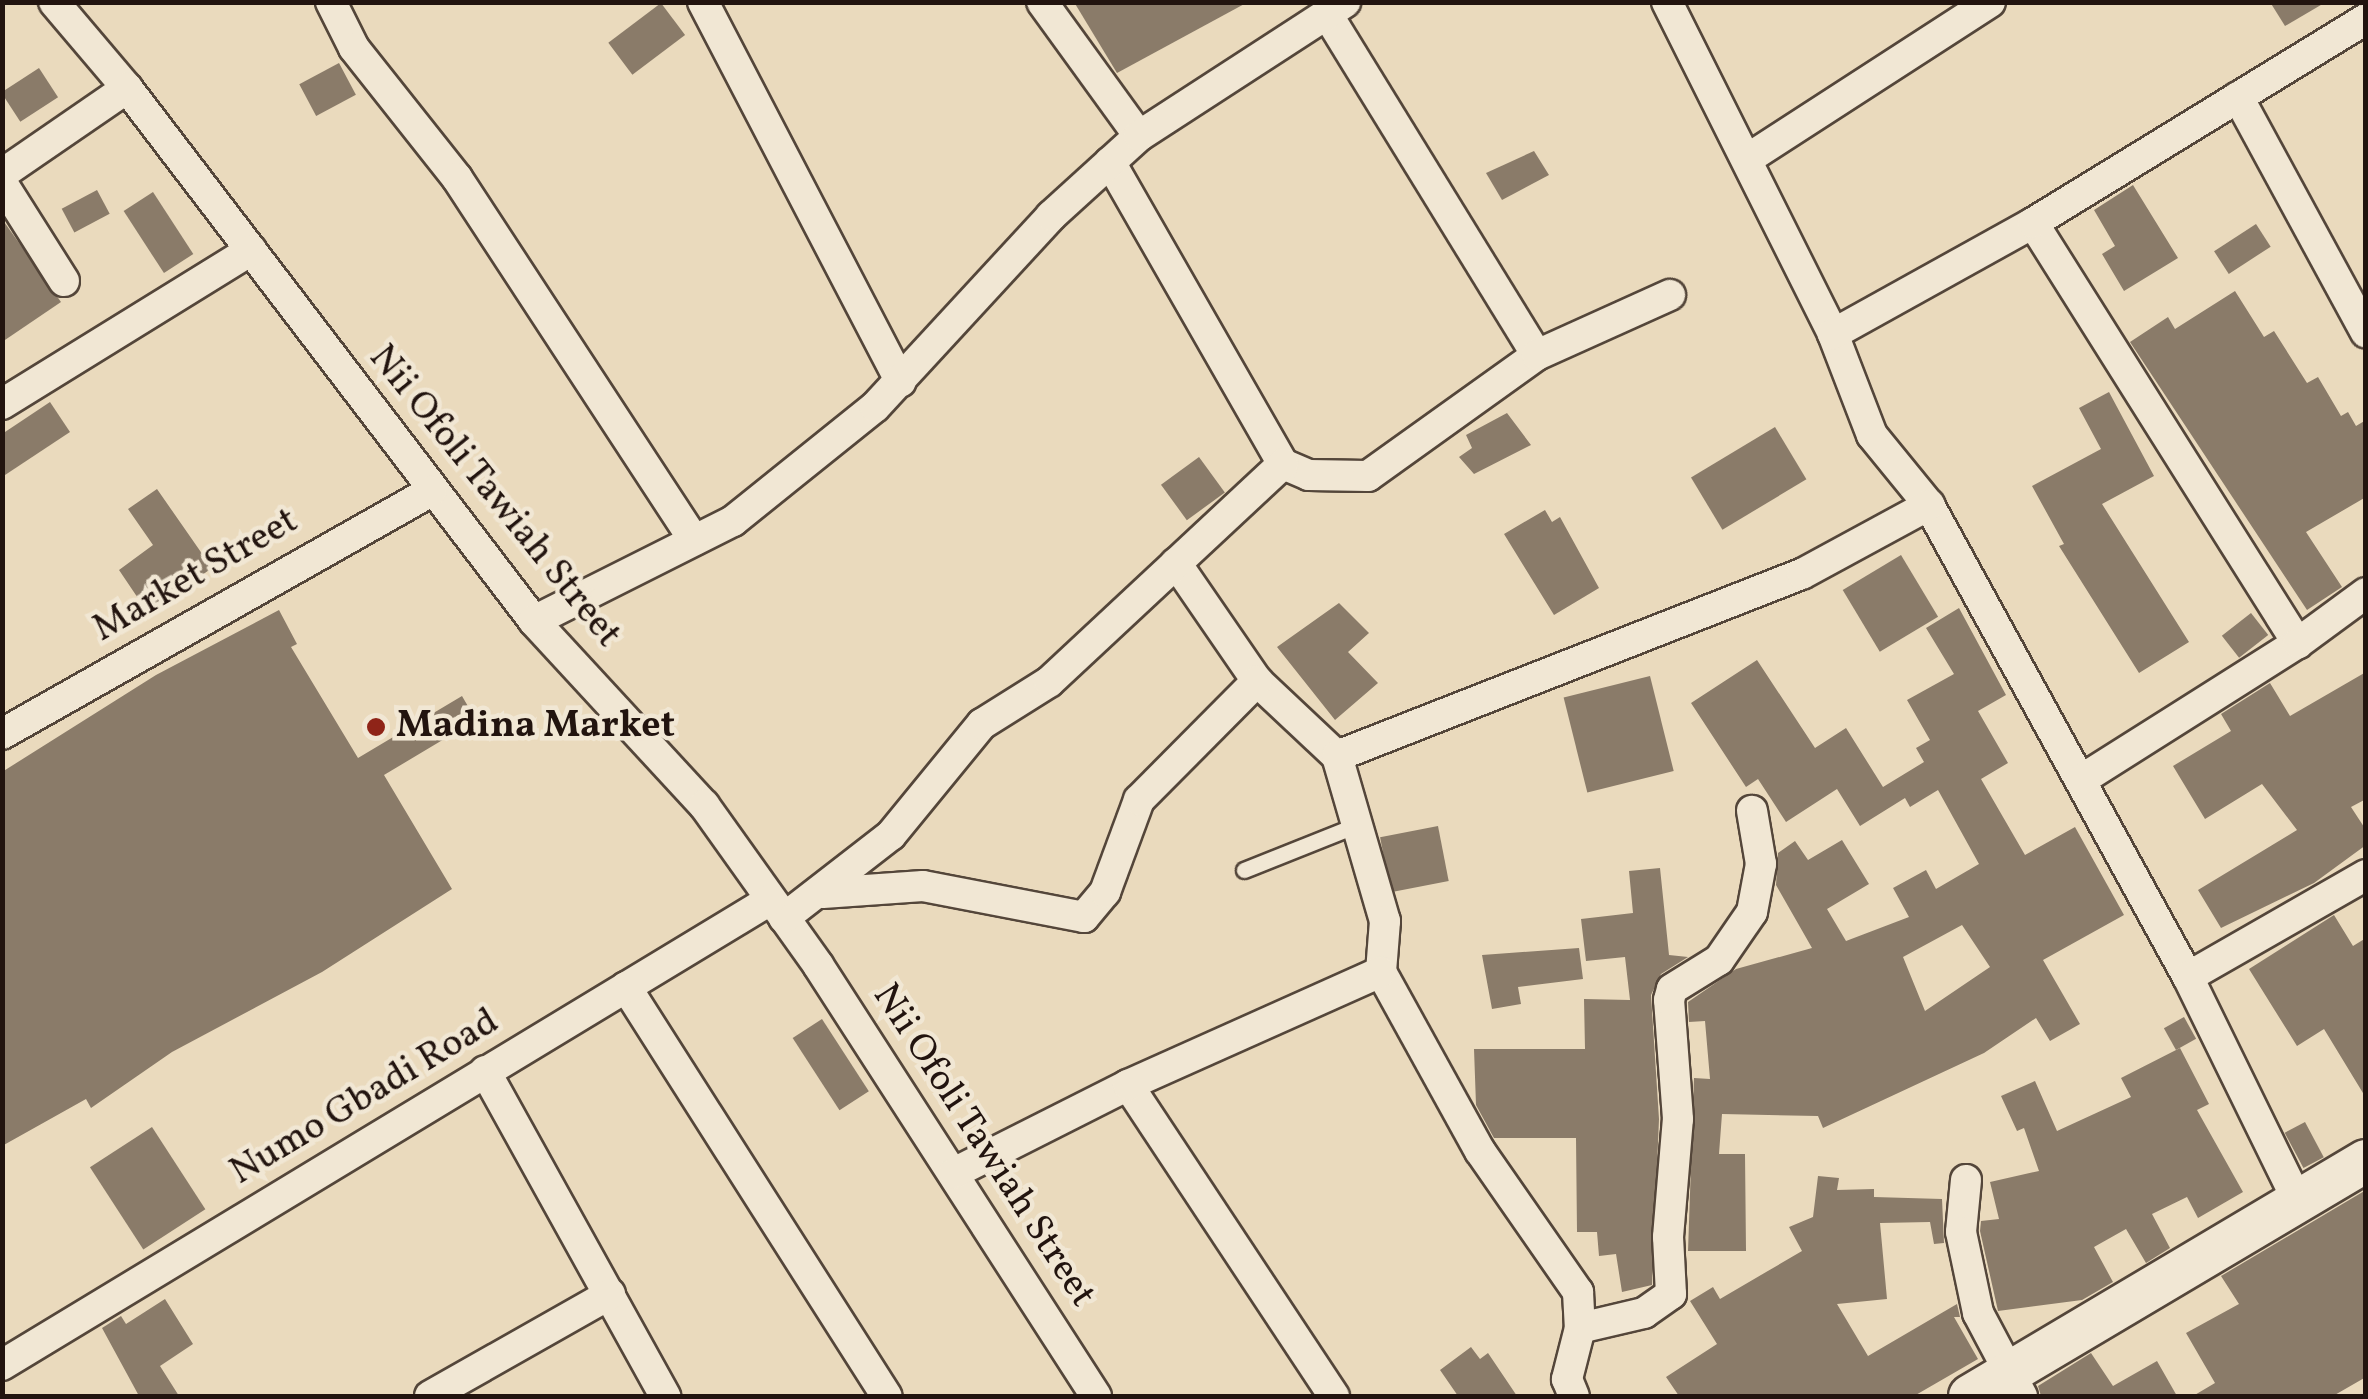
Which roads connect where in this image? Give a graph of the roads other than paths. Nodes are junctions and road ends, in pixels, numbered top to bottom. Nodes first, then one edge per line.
1 (54, 2) edge
2 (331, 2) edge
3 (703, 2) edge
4 (1042, 2) edge
5 (1667, 2) edge
6 (1990, 2) edge
7 (1336, 8) edge
8 (2357, 24) edge
9 (127, 88) junction
10 (2238, 97) junction
11 (1139, 136) junction
12 (1749, 158) junction
13 (1110, 162) junction
14 (2, 174) edge
15 (2, 182) edge
16 (2033, 224) junction
17 (252, 250) junction
18 (64, 281) dead end
19 (1670, 295) dead end
20 (2357, 298) edge
21 (2366, 333) edge
22 (1832, 334) junction
23 (1536, 355) junction
24 (901, 382) junction
25 (2, 404) edge
26 (1283, 464) junction
27 (430, 491) junction
28 (1929, 505) junction
29 (694, 540) junction
30 (1176, 563) junction
31 (2366, 592) edge
32 (534, 621) junction
33 (2298, 643) junction
34 (1257, 681) junction
35 (2, 734) edge
36 (1338, 756) junction
37 (2081, 780) junction
38 (1752, 811) dead end
39 (1359, 824) junction
40 (1244, 870) dead end
41 (2366, 875) edge
42 (823, 893) junction
43 (777, 909) junction
44 (1381, 972) junction
45 (2188, 977) junction
46 (626, 987) junction
47 (485, 1072) junction
48 (1128, 1085) junction
49 (2366, 1161) edge
50 (954, 1173) junction
51 (1966, 1180) dead end
52 (2298, 1202) junction
53 (610, 1294) junction
54 (1580, 1328) junction
55 (2, 1365) edge
56 (2015, 1385) edge
57 (430, 1396) edge
58 (665, 1396) edge
59 (887, 1396) edge
60 (1096, 1396) edge
61 (1334, 1396) edge
62 (1574, 1396) edge
63 (1970, 1396) edge

1 - 9 street, Nii Ofoli Tawiah Street
2 - 29 street
3 - 24 street
4 - 11 street
5 - 12 street
6 - 12 street
7 - 11 street
7 - 23 street
8 - 10 street
9 - 14 street
9 - 17 street, Nii Ofoli Tawiah Street
10 - 16 street
10 - 20 street
11 - 13 street
12 - 22 street
13 - 24 street
13 - 26 street
15 - 18 street
16 - 22 street
16 - 33 street
17 - 25 street
17 - 27 street, Nii Ofoli Tawiah Street
19 - 23 street
20 - 21 street
22 - 28 street
23 - 26 street
24 - 29 street
26 - 30 street, Numo Gbadi Road
27 - 32 street, Nii Ofoli Tawiah Street
27 - 35 street, Market Street
28 - 36 street
28 - 37 street
29 - 32 street
30 - 34 street
30 - 42 street, Numo Gbadi Road
31 - 33 street
32 - 43 street, Nii Ofoli Tawiah Street
33 - 37 street
34 - 36 street
34 - 42 street
36 - 39 street
37 - 45 street
38 - 54 street
39 - 40 lane
39 - 44 street
41 - 45 street
42 - 43 street, Numo Gbadi Road
43 - 46 street, Numo Gbadi Road
43 - 50 street, Nii Ofoli Tawiah Street
44 - 48 street
44 - 54 street
45 - 52 street
46 - 47 street, Numo Gbadi Road
46 - 59 street
47 - 53 street
47 - 55 street, Numo Gbadi Road
48 - 50 street
48 - 61 street
49 - 52 street
50 - 60 street, Nii Ofoli Tawiah Street
51 - 56 street
52 - 56 street
53 - 57 street
53 - 58 street
54 - 62 street
56 - 63 street

